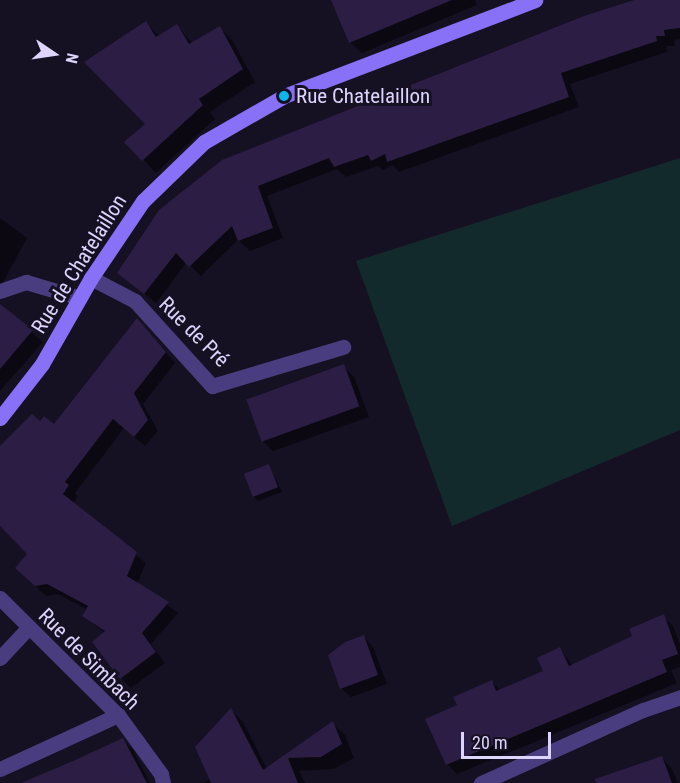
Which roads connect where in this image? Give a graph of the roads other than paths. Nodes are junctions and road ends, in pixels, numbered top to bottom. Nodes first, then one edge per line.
1 (535, 0) edge
2 (91, 278) junction
3 (0, 291) edge
4 (80, 298) junction
5 (343, 347) dead end
6 (0, 418) edge
7 (0, 598) edge
8 (27, 629) junction
9 (0, 658) edge
10 (680, 697) edge
11 (118, 715) junction
12 (0, 769) edge
13 (163, 783) edge
14 (481, 783) edge

1 - 2 main road, Rue de Chatelaillon
2 - 4 main road, Rue de Chatelaillon
2 - 5 street, Rue de Pré
3 - 4 street
4 - 6 main road, Rue de Chatelaillon
7 - 8 street, Rue de Simbach
8 - 9 street
8 - 11 street, Rue de Simbach
10 - 14 street
11 - 12 street
11 - 13 street, Rue de Simbach

